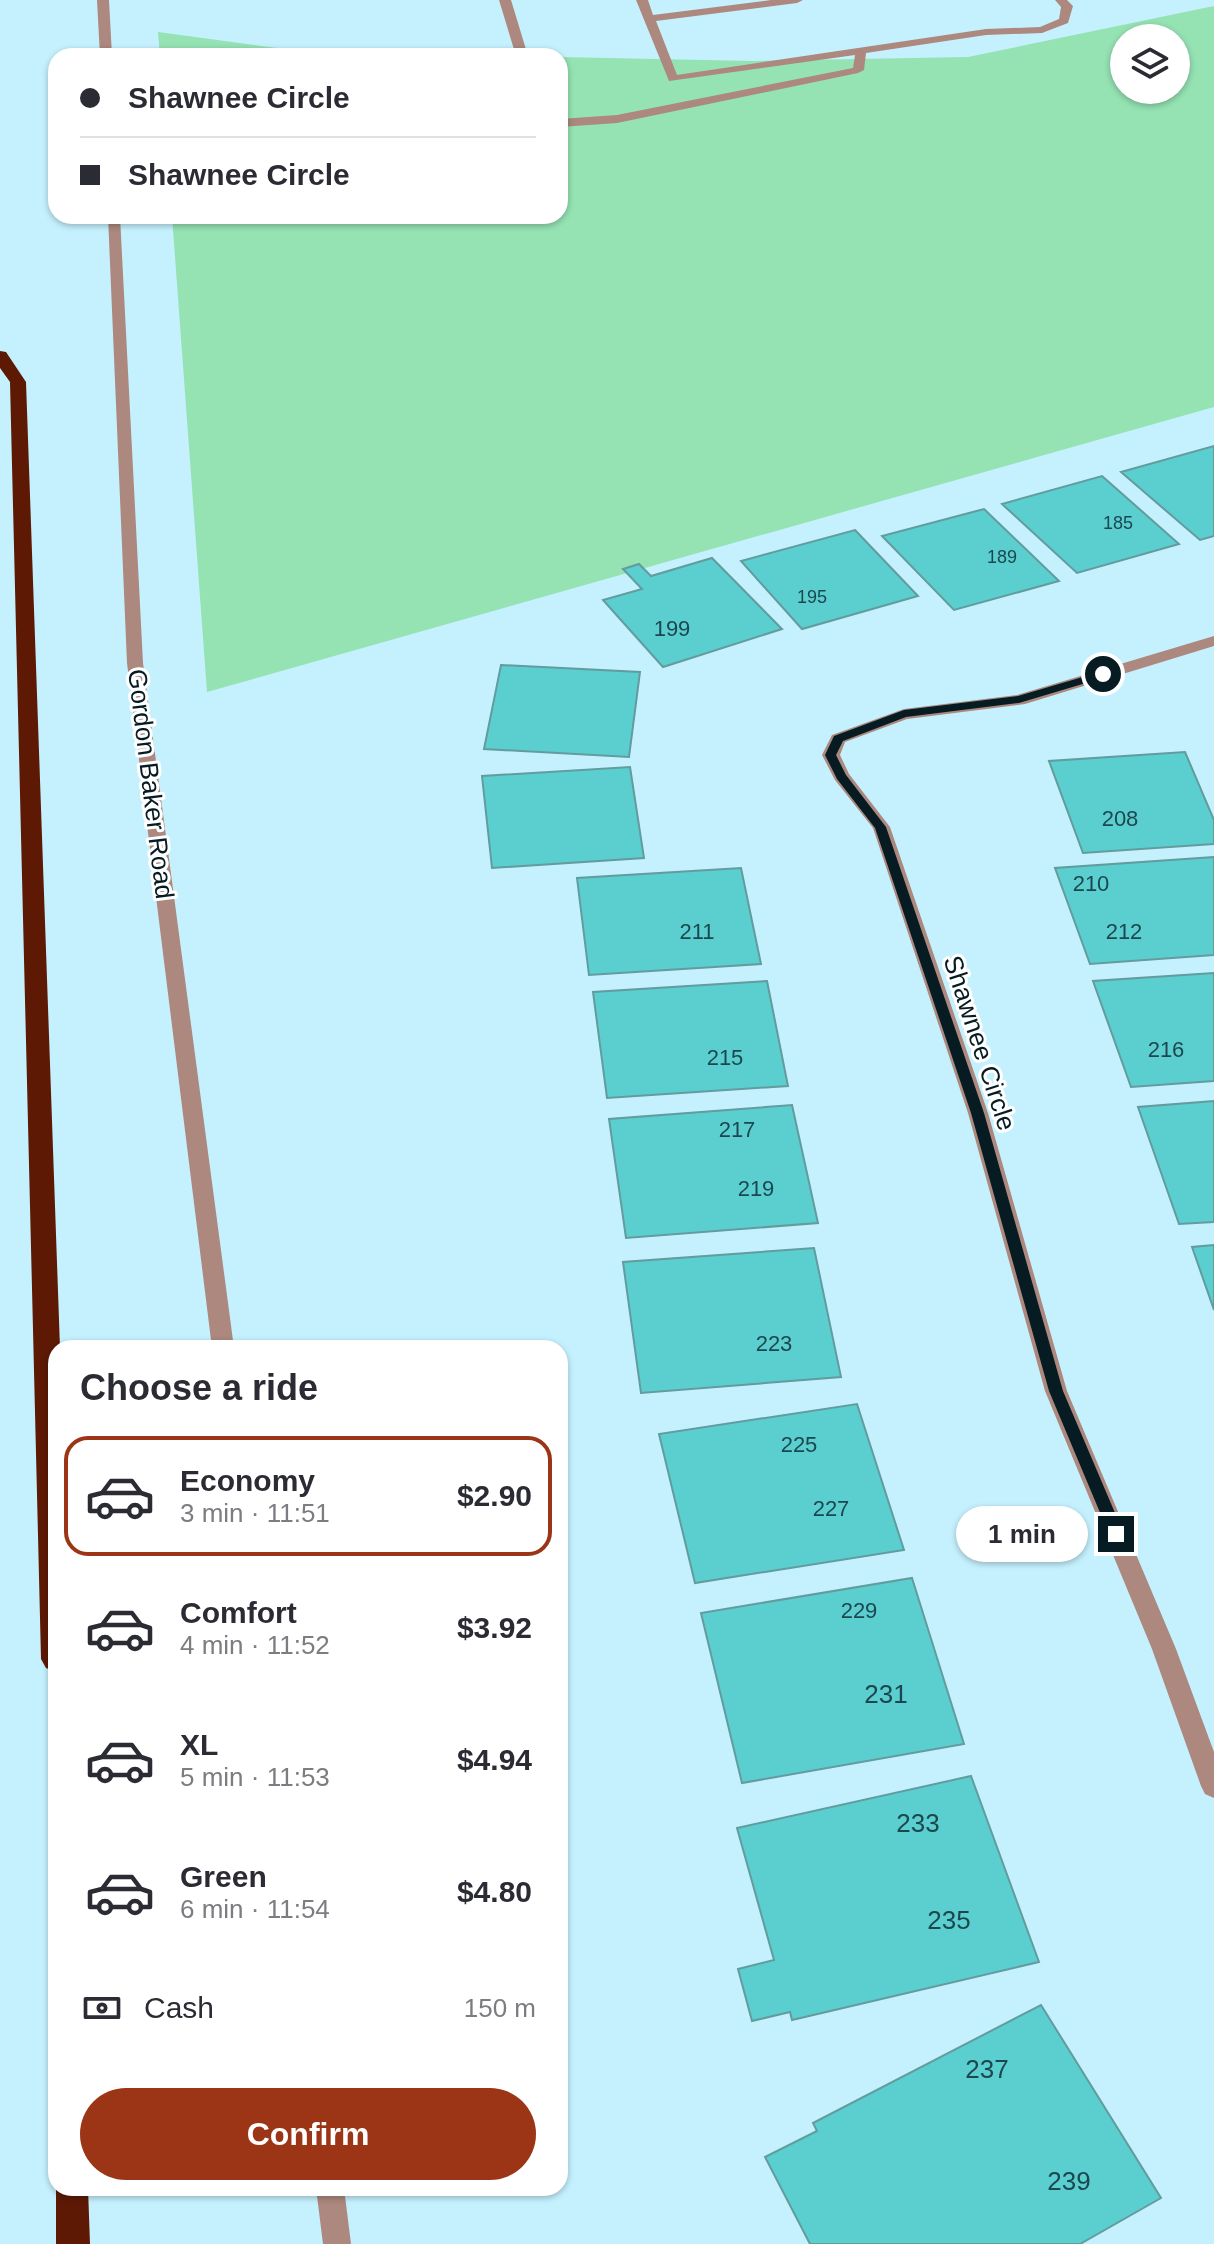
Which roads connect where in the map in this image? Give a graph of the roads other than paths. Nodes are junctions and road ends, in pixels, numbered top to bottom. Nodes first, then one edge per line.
1 (103, 0) edge
2 (505, 0) edge
3 (642, 0) edge
4 (797, 0) edge
5 (1061, 0) edge
6 (649, 19) junction
7 (106, 48) edge
8 (520, 48) edge
9 (861, 51) junction
10 (568, 122) edge
11 (114, 224) edge
12 (0, 356) edge
13 (1214, 641) edge
14 (222, 1340) edge
15 (48, 1390) edge
16 (1214, 1786) edge
17 (71, 2196) edge
18 (331, 2196) edge
19 (73, 2244) edge
20 (337, 2244) edge

1 - 7 street
2 - 8 street
3 - 6 street
4 - 6 street
5 - 9 street
6 - 9 street
9 - 10 street
11 - 14 street, Gordon Baker Road
12 - 15 highway
13 - 16 street, Shawnee Circle
17 - 19 highway
18 - 20 street

